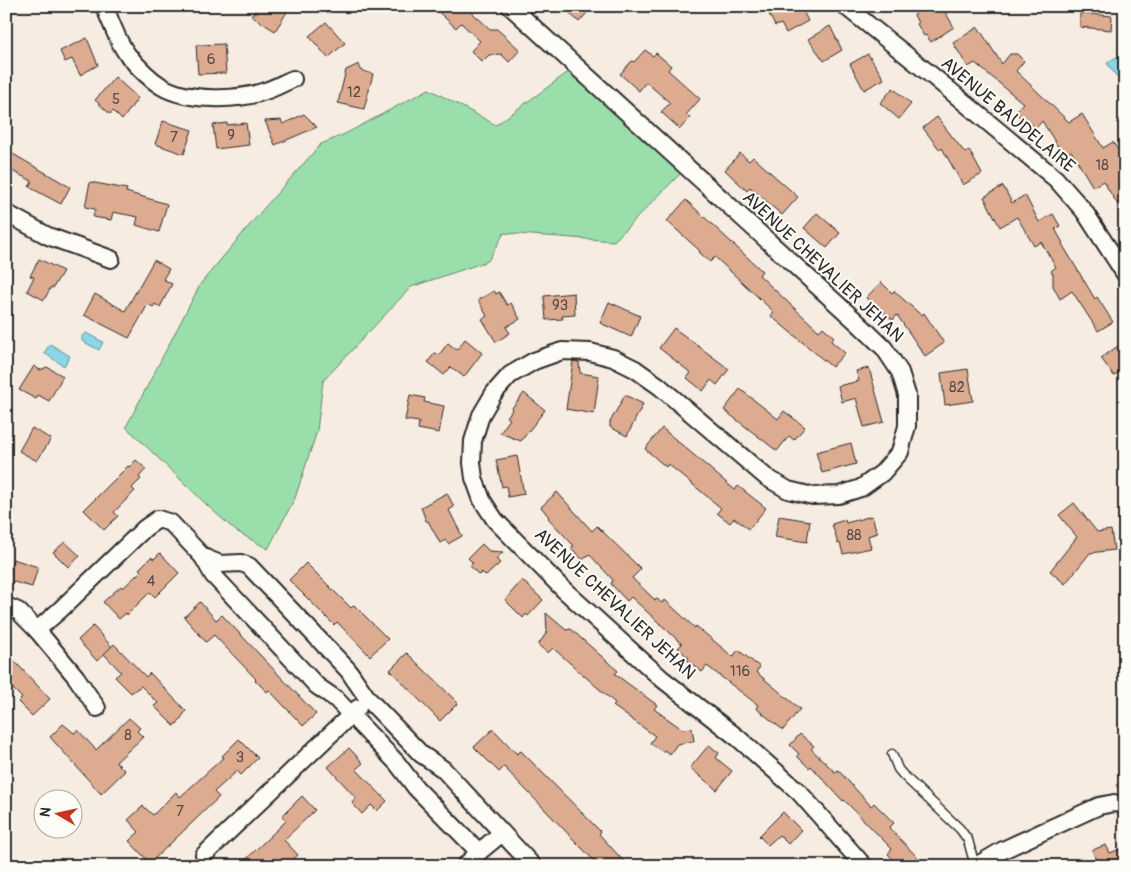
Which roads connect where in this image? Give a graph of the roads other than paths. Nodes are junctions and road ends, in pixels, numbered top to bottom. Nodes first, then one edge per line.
1 (104, 6) edge
2 (510, 6) edge
3 (845, 6) edge
4 (293, 79) dead end
5 (6, 213) edge
6 (112, 259) dead end
7 (1125, 274) edge
8 (203, 557) junction
9 (6, 606) edge
10 (37, 630) junction
11 (368, 699) junction
12 (97, 708) dead end
13 (351, 715) junction
14 (892, 754) dead end
15 (1125, 805) edge
16 (502, 832) junction
17 (479, 852) junction
18 (204, 855) dead end
19 (465, 866) edge
20 (533, 866) edge
21 (864, 866) edge
22 (975, 866) edge

1 - 4 street
2 - 21 street, AVENUE CHEVALIER JEHAN
3 - 7 street, AVENUE BAUDELAIRE
5 - 6 street
8 - 10 street
8 - 11 street
8 - 13 street
9 - 10 street
10 - 12 street
11 - 13 street
11 - 16 street
13 - 17 street
13 - 18 street
14 - 22 lane
15 - 22 street
16 - 17 street
16 - 20 street
17 - 19 street

